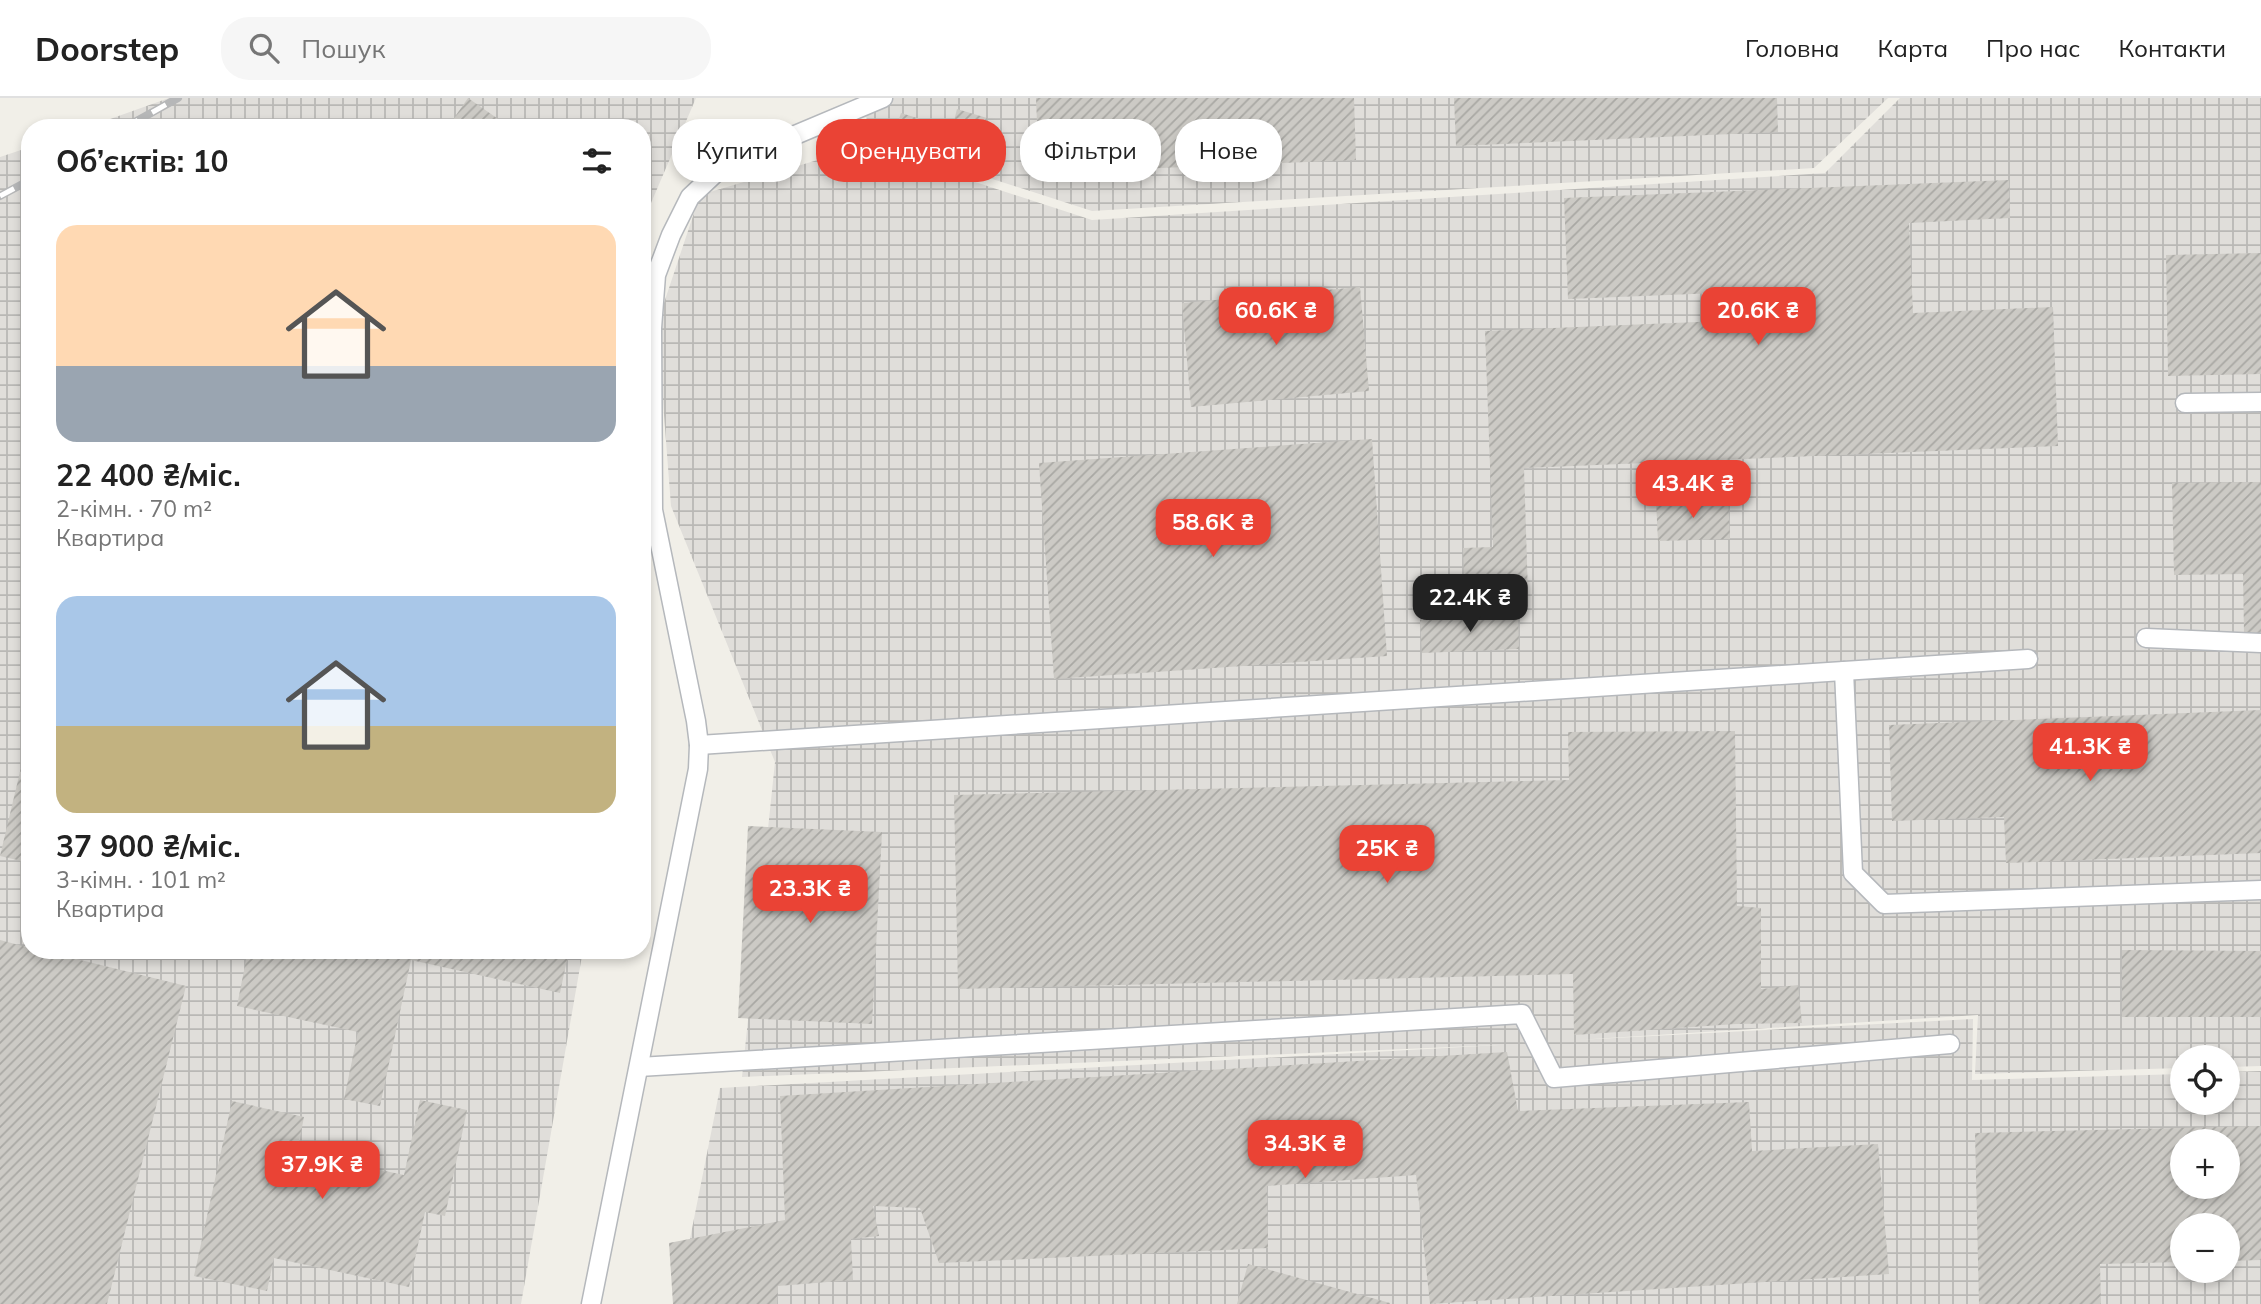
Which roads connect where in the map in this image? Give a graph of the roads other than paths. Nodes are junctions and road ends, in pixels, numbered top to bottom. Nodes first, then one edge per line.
1 (883, 98) edge
2 (2261, 402) edge
3 (2185, 404) dead end
4 (2146, 638) dead end
5 (2261, 643) edge
6 (2028, 659) dead end
7 (1844, 671) junction
8 (699, 745) junction
9 (2261, 890) edge
10 (1950, 1044) dead end
11 (639, 1068) junction
12 (592, 1304) edge

1 - 8 lane
2 - 3 lane
4 - 5 lane
6 - 7 lane
7 - 8 lane
7 - 9 lane
8 - 11 lane
10 - 11 lane
11 - 12 lane

